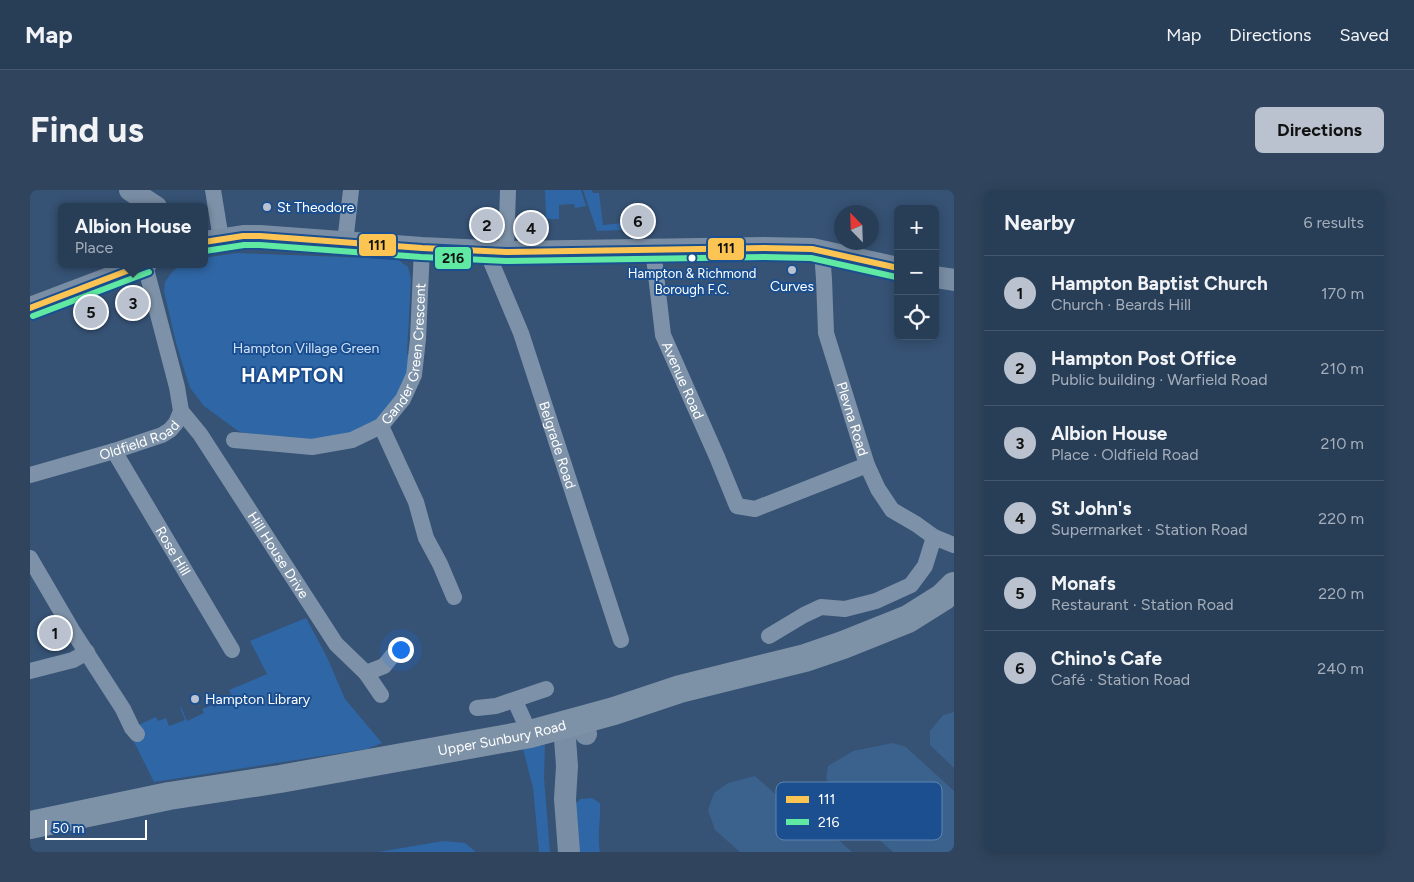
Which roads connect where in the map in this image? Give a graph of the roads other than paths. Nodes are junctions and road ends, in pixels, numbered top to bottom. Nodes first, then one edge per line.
1 (130, 190) edge
2 (214, 190) edge
3 (351, 190) edge
4 (508, 190) edge
5 (150, 203) edge
6 (213, 241) edge
7 (345, 243) junction
8 (422, 248) junction
9 (653, 249) junction
10 (497, 251) junction
11 (822, 252) junction
12 (894, 267) edge
13 (138, 268) edge
14 (147, 268) edge
15 (939, 278) edge
16 (954, 280) edge
17 (30, 308) edge
18 (181, 411) junction
19 (381, 426) junction
20 (234, 440) dead end
21 (114, 451) junction
22 (867, 465) junction
23 (30, 475) edge
24 (934, 537) junction
25 (954, 545) edge
26 (30, 558) edge
27 (954, 586) edge
28 (454, 597) dead end
29 (769, 636) dead end
30 (622, 640) dead end
31 (232, 650) dead end
32 (87, 652) junction
33 (393, 655) dead end
34 (30, 670) edge
35 (366, 673) junction
36 (546, 689) dead end
37 (381, 695) dead end
38 (515, 701) junction
39 (477, 708) dead end
40 (575, 729) junction
41 (137, 734) dead end
42 (530, 734) junction
43 (30, 825) edge
44 (569, 852) edge

1 - 5 street
2 - 6 street
3 - 7 street
4 - 10 street, Belgrade Road
6 - 7 street
7 - 8 street
8 - 10 street
8 - 19 street, Gander Green Crescent
9 - 10 street
9 - 11 street
9 - 22 street, Avenue Road
10 - 30 street, Belgrade Road
11 - 12 street
11 - 22 street, Plevna Road
13 - 17 street
14 - 18 street, Oldfield Road
15 - 16 street
18 - 21 street, Oldfield Road
18 - 35 street, Hill House Drive
19 - 20 street, Gander Green Crescent
19 - 28 street
21 - 23 street, Oldfield Road
21 - 31 street, Rose Hill
22 - 24 street, Plevna Road
24 - 25 street, Plevna Road
24 - 29 street
26 - 32 street
27 - 40 highway, Upper Sunbury Road
32 - 34 street
32 - 41 street
33 - 35 street
35 - 37 street, Hill House Drive
36 - 38 street
38 - 39 street
38 - 42 street
40 - 42 highway, Upper Sunbury Road
40 - 44 street
42 - 43 highway, Upper Sunbury Road

